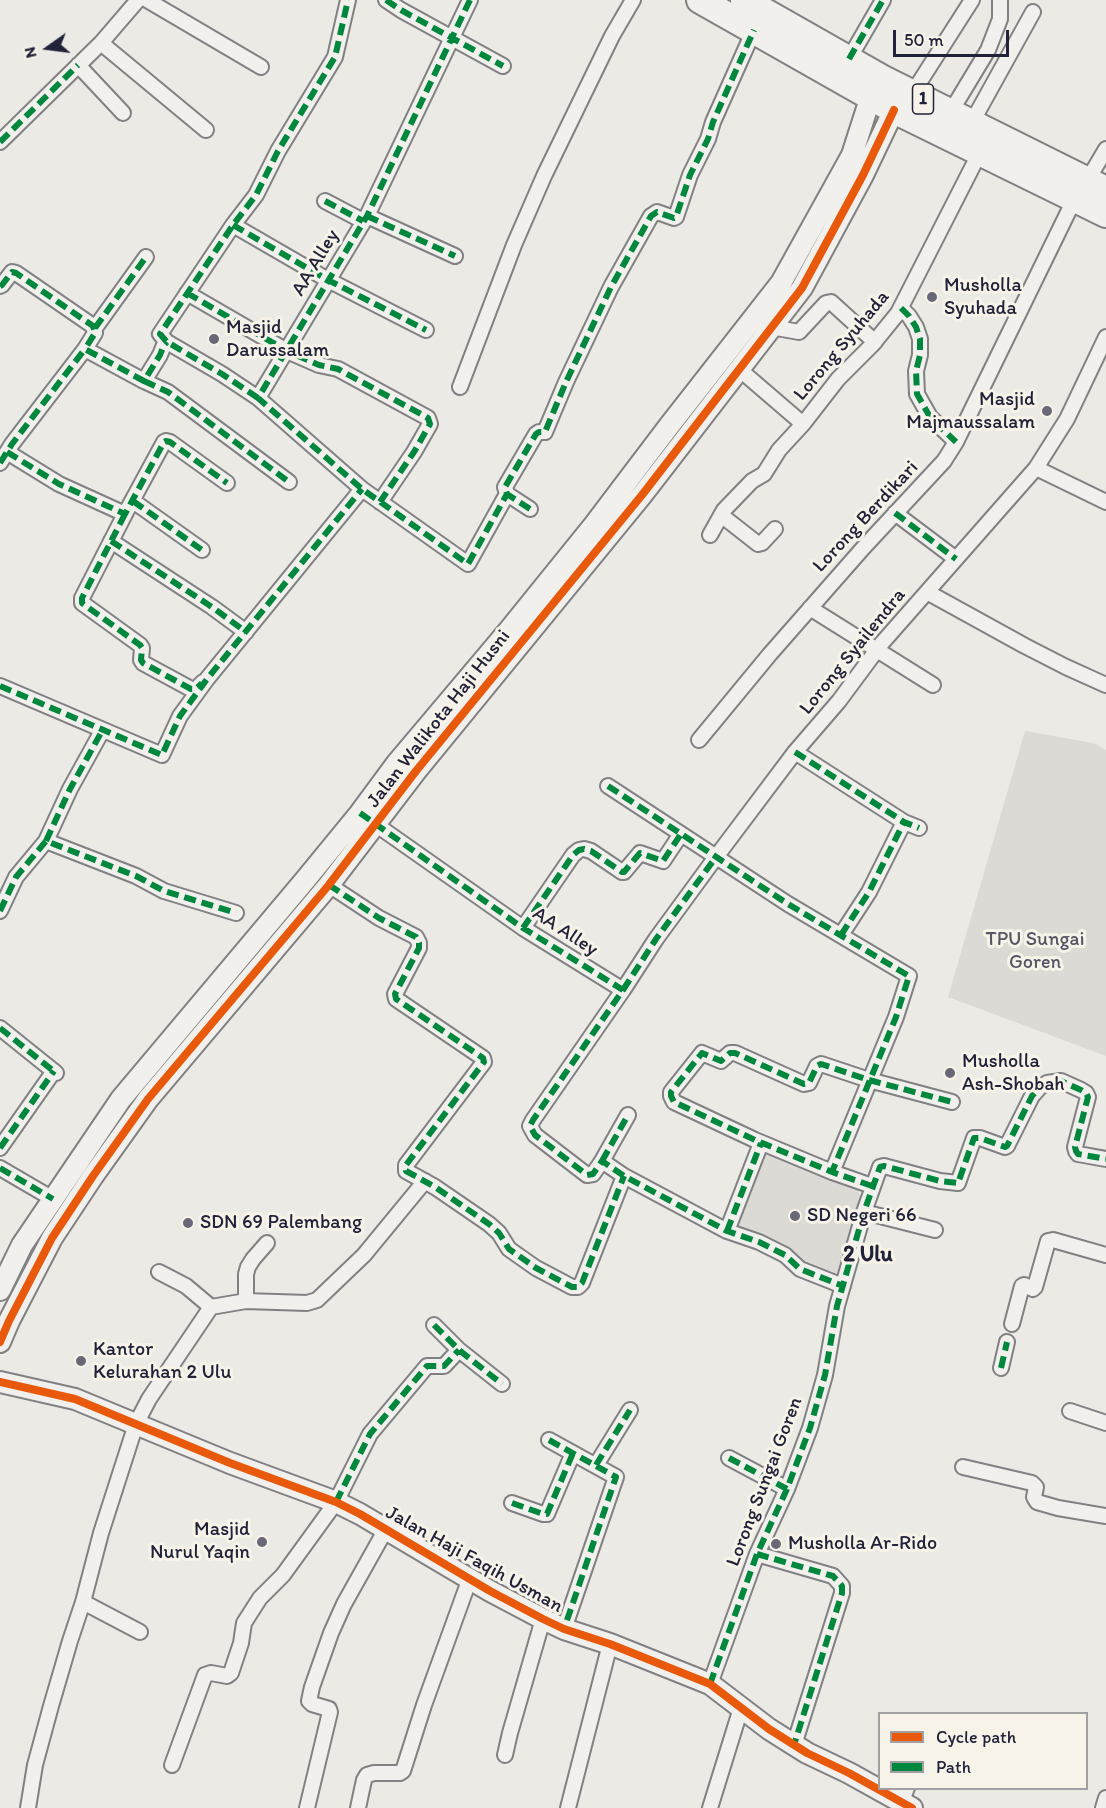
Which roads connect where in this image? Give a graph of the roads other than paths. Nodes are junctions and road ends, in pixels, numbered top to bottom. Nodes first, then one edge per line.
1 (138, 0) edge
2 (147, 0) edge
3 (348, 0) edge
4 (387, 0) edge
5 (470, 0) edge
6 (633, 0) edge
7 (699, 0) edge
8 (744, 0) edge
9 (883, 0) edge
10 (972, 0) edge
11 (1000, 0) edge
12 (1033, 12) dead end
13 (754, 30) junction
14 (452, 38) junction
15 (101, 43) junction
16 (849, 59) junction
17 (78, 65) junction
18 (503, 66) dead end
19 (261, 67) dead end
20 (871, 96) junction
21 (903, 102) junction
22 (123, 113) dead end
23 (961, 119) junction
24 (206, 130) dead end
25 (0, 142) edge
26 (1106, 149) edge
27 (980, 152) junction
28 (1089, 190) edge
29 (325, 201) dead end
30 (1106, 214) edge
31 (365, 219) junction
32 (233, 225) junction
33 (455, 256) dead end
34 (146, 257) dead end
35 (328, 280) junction
36 (0, 286) edge
37 (187, 293) junction
38 (901, 308) junction
39 (771, 327) junction
40 (95, 328) junction
41 (426, 330) dead end
42 (1106, 337) edge
43 (167, 342) junction
44 (875, 342) junction
45 (85, 349) junction
46 (287, 351) junction
47 (739, 369) junction
48 (144, 381) junction
49 (460, 387) dead end
50 (258, 398) junction
51 (803, 424) junction
52 (956, 442) junction
53 (5, 449) edge
54 (1036, 468) junction
55 (227, 483) dead end
56 (289, 483) dead end
57 (362, 489) junction
58 (507, 494) junction
59 (133, 501) junction
60 (380, 502) junction
61 (1106, 502) edge
62 (530, 509) dead end
63 (895, 513) junction
64 (125, 514) junction
65 (721, 515) junction
66 (775, 529) dead end
67 (710, 535) dead end
68 (111, 542) junction
69 (202, 550) dead end
70 (956, 559) junction
71 (927, 592) junction
72 (810, 608) junction
73 (246, 632) junction
74 (876, 651) junction
75 (207, 679) junction
76 (933, 685) dead end
77 (1106, 685) edge
78 (0, 686) edge
79 (102, 731) junction
80 (699, 740) dead end
81 (795, 752) junction
82 (609, 786) dead end
83 (368, 819) junction
84 (904, 822) junction
85 (919, 828) dead end
86 (681, 834) junction
87 (46, 841) junction
88 (716, 857) junction
89 (329, 885) junction
90 (0, 911) edge
91 (236, 913) dead end
92 (523, 928) junction
93 (841, 935) junction
94 (623, 990) junction
95 (0, 1028) edge
96 (869, 1080) junction
97 (952, 1102) dead end
98 (628, 1115) dead end
99 (761, 1143) junction
100 (0, 1148) edge
101 (1106, 1158) edge
102 (602, 1161) junction
103 (0, 1168) edge
104 (832, 1172) junction
105 (624, 1176) junction
106 (425, 1181) junction
107 (872, 1186) junction
108 (53, 1199) junction
109 (864, 1212) junction
110 (935, 1230) dead end
111 (727, 1231) junction
112 (267, 1243) dead end
113 (1106, 1255) edge
114 (159, 1272) dead end
115 (843, 1286) junction
116 (0, 1290) edge
117 (246, 1301) junction
118 (211, 1307) junction
119 (1012, 1324) dead end
120 (434, 1325) dead end
121 (0, 1342) edge
122 (1007, 1342) dead end
123 (459, 1350) junction
124 (1001, 1368) dead end
125 (0, 1382) edge
126 (502, 1384) dead end
127 (630, 1410) dead end
128 (1070, 1411) dead end
129 (1106, 1423) edge
130 (136, 1424) junction
131 (549, 1440) dead end
132 (573, 1453) junction
133 (729, 1458) dead end
134 (596, 1465) junction
135 (963, 1467) dead end
136 (787, 1489) junction
137 (336, 1502) junction
138 (512, 1503) dead end
139 (1106, 1516) edge
140 (386, 1529) junction
141 (757, 1554) junction
142 (470, 1578) junction
143 (83, 1602) junction
144 (543, 1619) junction
145 (571, 1631) junction
146 (140, 1632) dead end
147 (609, 1644) junction
148 (710, 1684) junction
149 (741, 1708) junction
150 (801, 1749) junction
151 (505, 1755) dead end
152 (172, 1764) dead end
153 (878, 1786) edge
154 (886, 1790) edge
155 (1106, 1798) edge
156 (907, 1800) edge
157 (28, 1808) edge
158 (307, 1808) edge
159 (358, 1808) edge
160 (568, 1808) edge
161 (710, 1808) edge
162 (1103, 1808) edge

1 - 15 street
2 - 19 street
3 - 32 street
4 - 14 street
5 - 14 street, AA Alley
6 - 49 street
7 - 13 highway, 1
8 - 16 highway, 1
9 - 16 street
10 - 21 street
11 - 23 street
12 - 23 street
13 - 20 highway, 1
13 - 58 street
14 - 18 street
14 - 31 street, AA Alley
15 - 17 street
15 - 24 street
16 - 21 highway, 1
17 - 22 street
17 - 25 street
20 - 21 highway, 1
20 - 83 street, Jalan Walikota Haji Husni
21 - 23 highway, 1
21 - 27 highway, 1
21 - 39 street, Jalan Walikota Haji Husni
23 - 28 highway, 1
26 - 28 street, Lorong Berdikari
27 - 28 highway, 1
27 - 38 street, Lorong Syuhada
28 - 30 highway, 1
28 - 52 street, Lorong Berdikari
29 - 31 street
31 - 33 street
31 - 35 street, AA Alley
32 - 35 street
32 - 37 street
34 - 40 street
35 - 41 street
35 - 46 street, AA Alley
36 - 40 street
37 - 43 street
37 - 46 street
38 - 44 street, Lorong Syuhada
38 - 52 street
39 - 44 street
39 - 47 street, Jalan Walikota Haji Husni
40 - 45 street
42 - 54 street, Lorong Syailendra
43 - 48 street
43 - 50 street
44 - 51 street, Lorong Syuhada
45 - 48 street
45 - 53 street
46 - 50 street, AA Alley
46 - 60 street
47 - 51 street, Lorong Syuhada
47 - 83 street, Jalan Walikota Haji Husni
48 - 56 street
50 - 57 street
51 - 65 street
52 - 63 street, Lorong Berdikari
53 - 64 street
54 - 61 street
54 - 70 street, Lorong Syailendra
55 - 59 street
57 - 60 street
57 - 73 street
58 - 60 street
58 - 62 street
59 - 64 street
59 - 69 street
63 - 70 street
63 - 72 street, Lorong Berdikari
64 - 68 street
65 - 66 street
65 - 67 street
68 - 73 street
68 - 75 street
70 - 71 street, Lorong Syailendra
71 - 74 street, Lorong Syailendra
71 - 77 street
72 - 74 street
72 - 80 street, Lorong Berdikari
73 - 75 street
74 - 76 street
74 - 81 street, Lorong Syailendra
75 - 79 street
78 - 79 street
79 - 87 street
81 - 84 street
81 - 88 street, Lorong Syailendra
82 - 86 street
83 - 89 street, Jalan Walikota Haji Husni
83 - 92 street, AA Alley
83 - 108 street, Jalan Walikota Haji Husni
84 - 85 street
84 - 93 street
86 - 88 street
86 - 92 street
87 - 90 street
87 - 91 street
88 - 93 street
88 - 94 street, Lorong Syailendra
89 - 106 street
89 - 121 street, Jalan Walikota Haji Husni
92 - 94 street, AA Alley
93 - 96 street
94 - 102 street
95 - 100 street
96 - 97 street
96 - 99 street
96 - 104 street
98 - 102 street
99 - 104 street
99 - 111 street
101 - 107 street
102 - 105 street
103 - 108 street
104 - 107 street
105 - 106 street
105 - 111 street
106 - 117 street
107 - 109 street, Lorong Sungai Goren
108 - 116 street, Jalan Walikota Haji Husni
109 - 110 street
109 - 115 street, Lorong Sungai Goren
111 - 115 street
112 - 117 street
113 - 119 street
114 - 118 street
115 - 136 street, Lorong Sungai Goren
117 - 118 street
118 - 130 street
120 - 123 street
122 - 124 street
123 - 126 street
123 - 137 street
125 - 130 street, Jalan Haji Faqih Usman
127 - 134 street
128 - 129 street
130 - 137 street, Jalan Haji Faqih Usman
130 - 143 street
131 - 132 street
132 - 134 street
132 - 138 street
133 - 136 street
134 - 145 street
135 - 139 street
136 - 141 street, Lorong Sungai Goren
137 - 140 street, Jalan Haji Faqih Usman
137 - 152 street
140 - 142 street, Jalan Haji Faqih Usman
140 - 158 street
141 - 148 street, Lorong Sungai Goren
141 - 150 street
142 - 144 street, Jalan Haji Faqih Usman
142 - 159 street
143 - 146 street
143 - 157 street
144 - 145 street, Jalan Haji Faqih Usman
144 - 151 street
145 - 147 street, Jalan Haji Faqih Usman
147 - 148 street, Jalan Haji Faqih Usman
147 - 160 street
148 - 149 street, Jalan Haji Faqih Usman
149 - 150 street, Jalan Haji Faqih Usman
149 - 161 street
150 - 153 street, Jalan Haji Faqih Usman
154 - 156 street, Jalan Haji Faqih Usman
155 - 162 street

